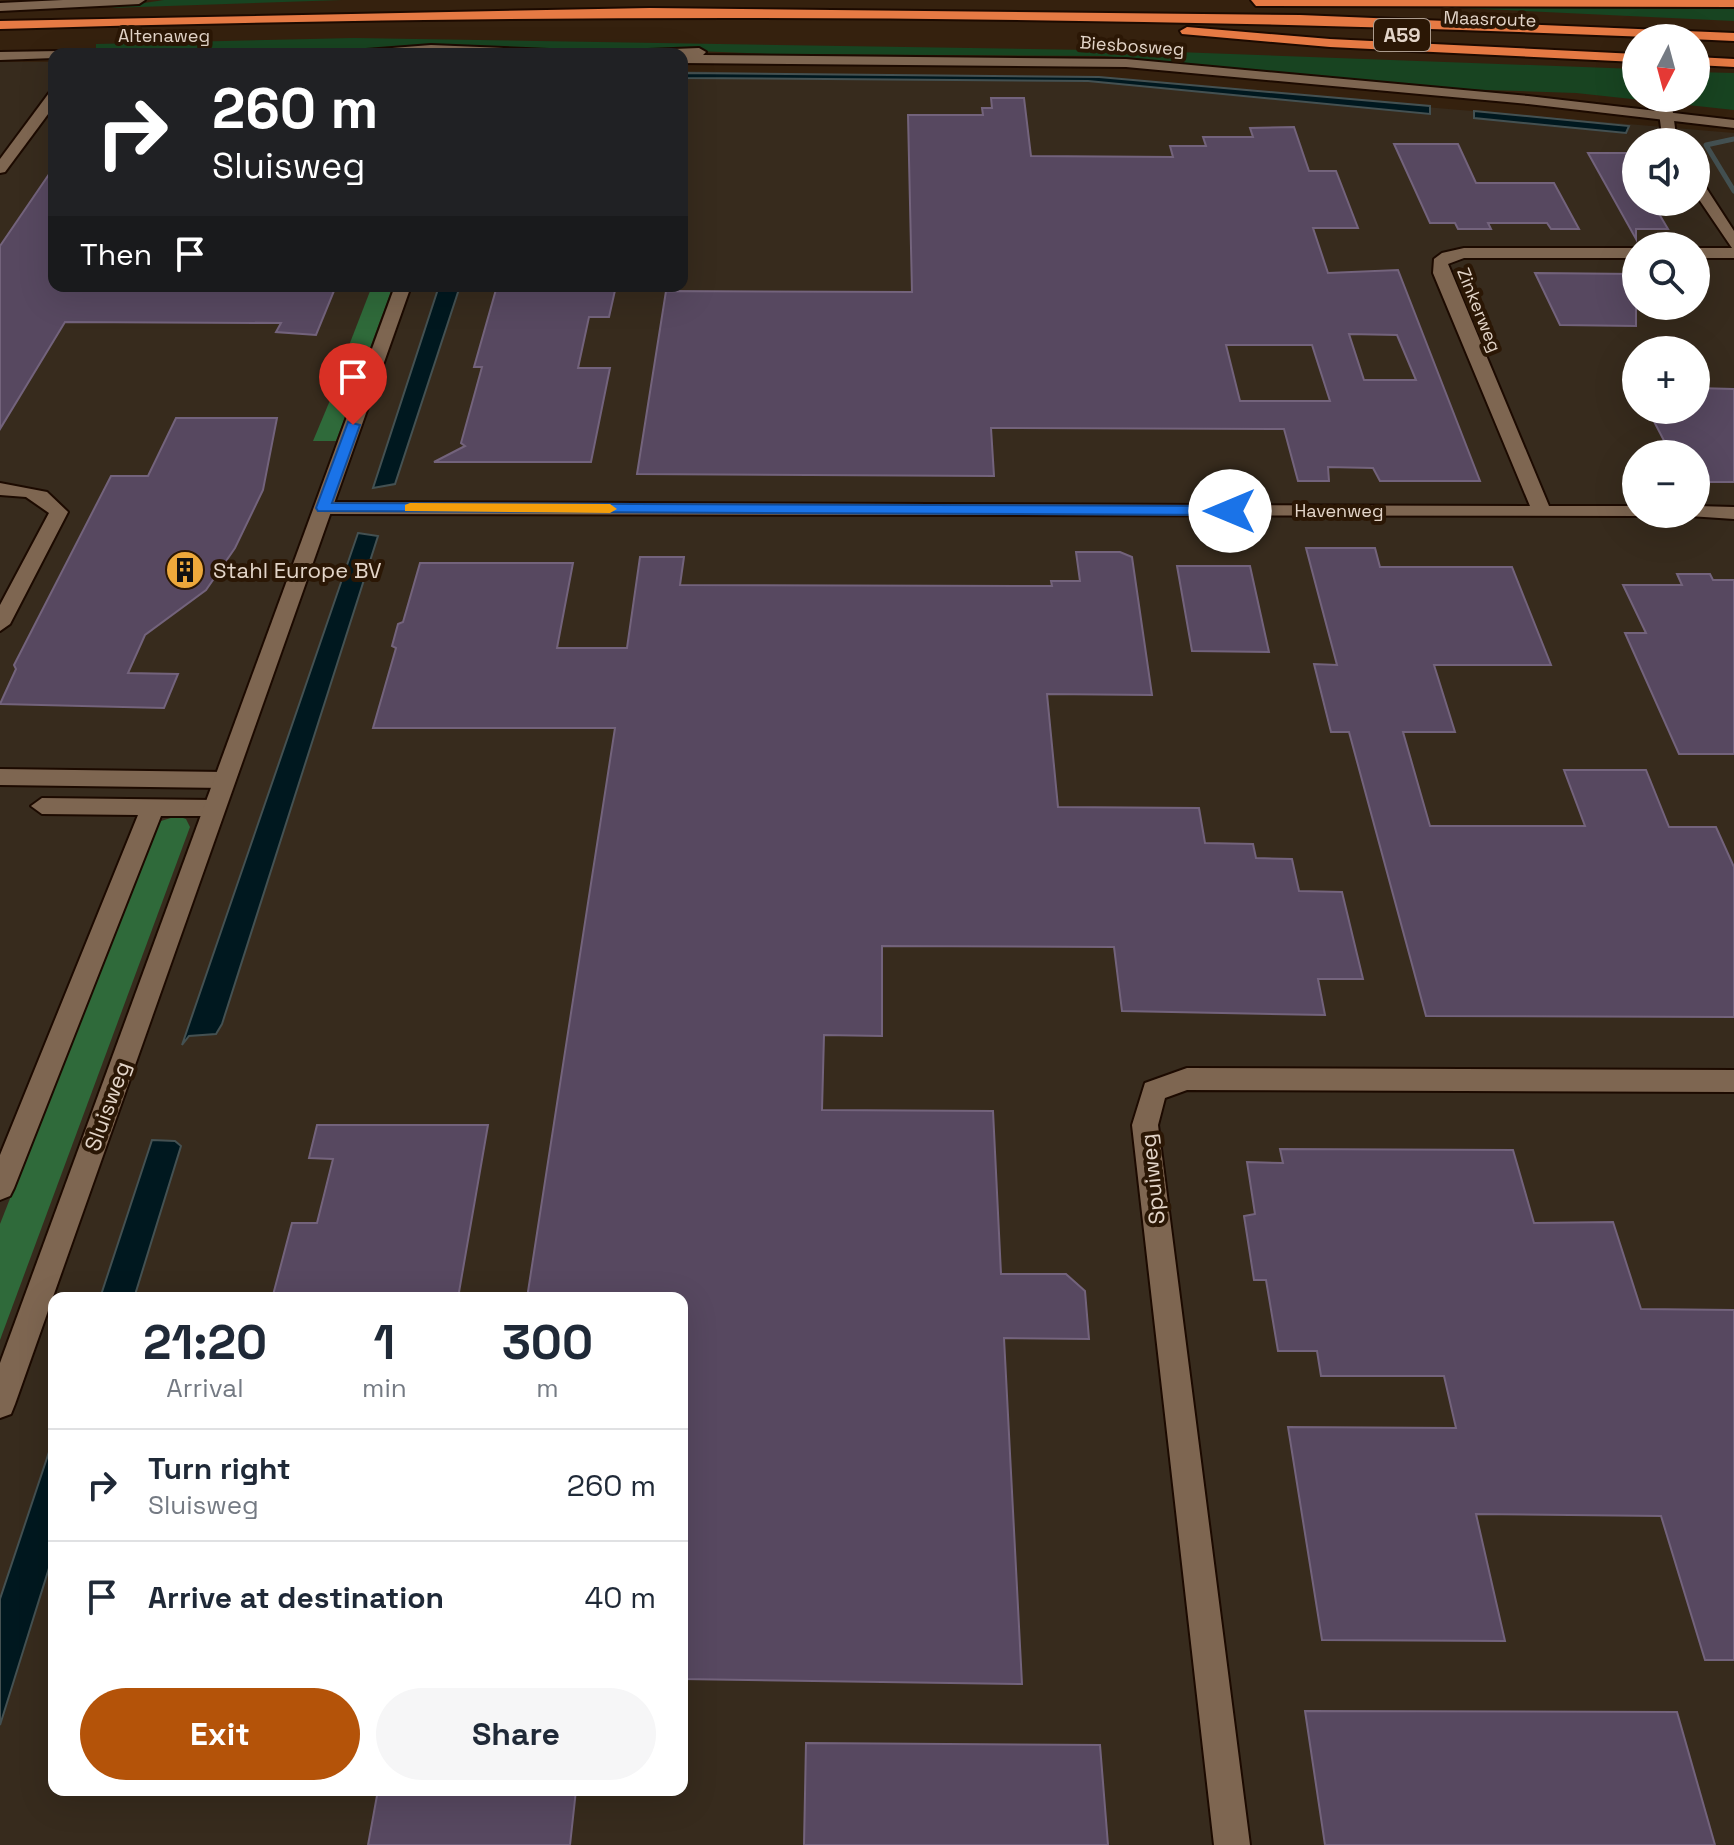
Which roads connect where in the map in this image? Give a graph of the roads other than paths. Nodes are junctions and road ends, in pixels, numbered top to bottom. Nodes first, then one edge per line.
1 (139, 0) edge
2 (656, 0) edge
3 (1017, 0) edge
4 (1124, 1) edge
5 (1171, 2) edge
6 (1234, 2) edge
7 (1734, 3) edge
8 (0, 7) edge
9 (231, 18) junction
10 (0, 25) edge
11 (1734, 26) edge
12 (1168, 29) junction
13 (1734, 37) edge
14 (0, 38) edge
15 (1622, 44) edge
16 (1710, 48) edge
17 (1734, 49) edge
18 (688, 52) edge
19 (48, 54) edge
20 (0, 56) edge
21 (733, 57) junction
22 (1622, 57) edge
23 (688, 59) edge
24 (1710, 62) edge
25 (1734, 63) edge
26 (48, 104) edge
27 (1622, 107) edge
28 (1671, 112) edge
29 (1683, 112) edge
30 (1734, 115) edge
31 (1734, 124) edge
32 (0, 169) edge
33 (1710, 205) edge
34 (1734, 244) edge
35 (1622, 253) edge
36 (1710, 253) edge
37 (1734, 253) edge
38 (401, 292) edge
39 (0, 489) edge
40 (323, 508) junction
41 (1542, 512) junction
42 (1622, 512) edge
43 (1710, 512) edge
44 (1734, 513) edge
45 (0, 624) edge
46 (0, 777) edge
47 (224, 780) junction
48 (42, 806) dead end
49 (153, 807) junction
50 (214, 808) junction
51 (1734, 1081) edge
52 (0, 1188) edge
53 (0, 1404) edge
54 (1232, 1845) edge

1 - 8 street
2 - 9 highway, A59
3 - 4 highway, A59
4 - 5 highway, A59
4 - 11 highway, A59
6 - 7 highway, A59
9 - 10 highway, Maasroute / A59
9 - 13 highway, Maasroute / A59
12 - 14 highway, Maasroute / A59
12 - 15 highway, Maasroute / A59
12 - 22 highway, A59
16 - 17 highway
18 - 21 street, Biesbosweg
19 - 20 street
21 - 23 street, Biesbosweg
21 - 27 street, Biesbosweg
24 - 25 highway
26 - 32 street
28 - 31 street, Biesbosweg
29 - 30 street, Biesbosweg
33 - 34 street
35 - 41 street, Zinkerweg
36 - 37 street
38 - 40 street, Sluisweg
39 - 45 street
40 - 41 street, Havenweg
40 - 47 street, Sluisweg
41 - 42 street, Havenweg
43 - 44 street
46 - 47 street
47 - 50 street, Sluisweg
48 - 49 street
49 - 50 street
49 - 52 street
50 - 53 street, Sluisweg
51 - 54 street, Spuiweg

